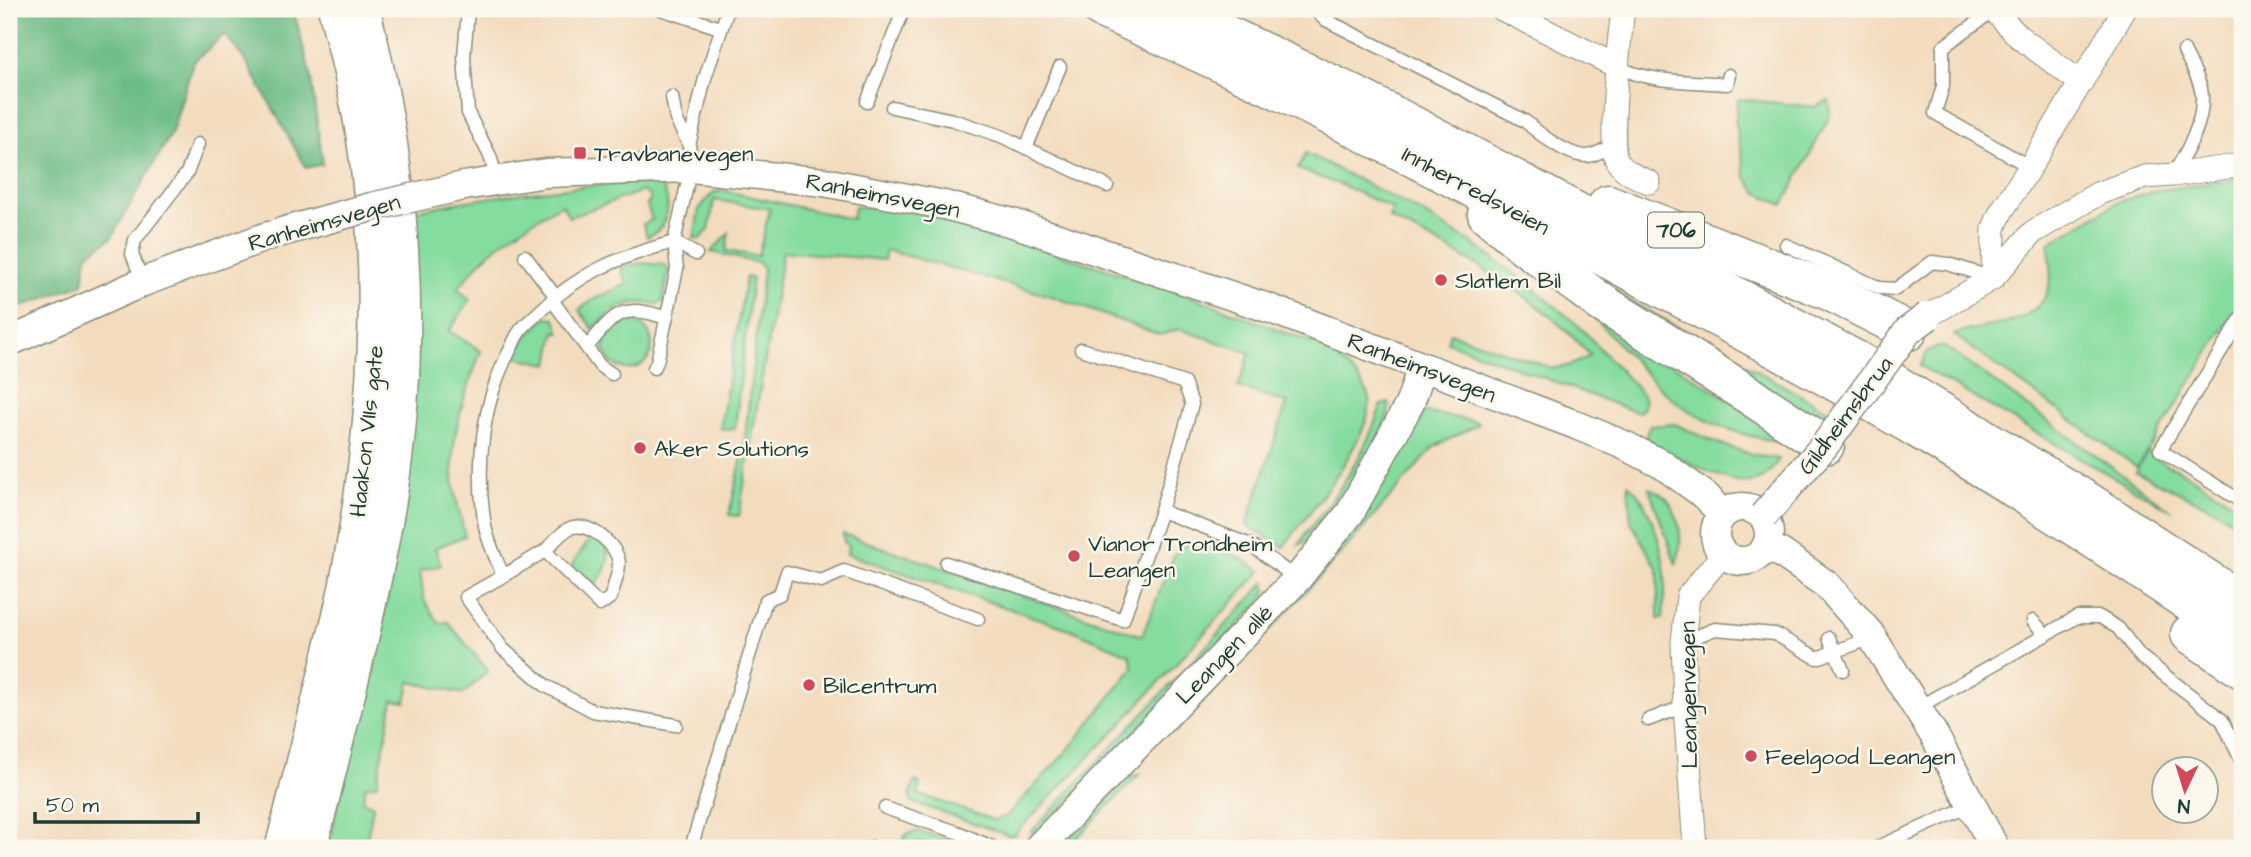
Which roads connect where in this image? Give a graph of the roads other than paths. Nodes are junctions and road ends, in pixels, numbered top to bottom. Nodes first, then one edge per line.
1 (335, 9) edge
2 (363, 9) edge
3 (468, 9) edge
4 (661, 9) edge
5 (727, 9) edge
6 (904, 9) edge
7 (1102, 9) edge
8 (1172, 9) edge
9 (1317, 9) edge
10 (1502, 9) edge
11 (1623, 9) edge
12 (1994, 10) edge
13 (2122, 10) edge
14 (720, 28) junction
15 (2184, 51) dead end
16 (1060, 67) dead end
17 (1618, 67) junction
18 (1729, 75) dead end
19 (2081, 83) junction
20 (672, 97) dead end
21 (867, 102) dead end
22 (892, 107) dead end
23 (1614, 144) junction
24 (198, 145) dead end
25 (1026, 148) junction
26 (1433, 151) junction
27 (690, 157) junction
28 (2242, 165) edge
29 (2031, 167) junction
30 (2173, 175) junction
31 (497, 179) junction
32 (1648, 182) dead end
33 (1107, 186) dead end
34 (674, 242) junction
35 (1786, 245) dead end
36 (696, 254) dead end
37 (525, 256) dead end
38 (1993, 278) junction
39 (142, 282) junction
40 (554, 298) junction
41 (2242, 317) edge
42 (666, 318) junction
43 (1918, 323) junction
44 (9, 342) edge
45 (587, 347) junction
46 (1082, 349) dead end
47 (1422, 367) junction
48 (654, 368) dead end
49 (1849, 373) junction
50 (612, 374) dead end
51 (1825, 445) junction
52 (2242, 502) edge
53 (1161, 511) junction
54 (1722, 515) junction
55 (1763, 516) junction
56 (1767, 547) junction
57 (545, 551) junction
58 (1724, 554) junction
59 (946, 563) dead end
60 (2242, 574) edge
61 (503, 576) junction
62 (1297, 579) junction
63 (2242, 602) edge
64 (978, 619) dead end
65 (2033, 621) dead end
66 (1870, 634) junction
67 (2046, 635) junction
68 (1829, 638) dead end
69 (2242, 638) edge
70 (1683, 642) junction
71 (1836, 651) junction
72 (2242, 669) edge
73 (1843, 670) dead end
74 (1685, 706) junction
75 (1917, 708) junction
76 (1648, 720) dead end
77 (676, 725) dead end
78 (2242, 762) edge
79 (1972, 804) junction
80 (884, 808) dead end
81 (282, 848) edge
82 (310, 848) edge
83 (691, 848) edge
84 (993, 848) edge
85 (1038, 848) edge
86 (1695, 848) edge
87 (1876, 848) edge
88 (1995, 848) edge

1 - 81 main road, Haakon VIIs gate
2 - 82 main road, Haakon VIIs gate
3 - 31 lane
4 - 14 lane
5 - 14 lane
6 - 21 lane
7 - 26 highway, Innherredsveien / 706
8 - 26 highway, Innherredsveien / 706
9 - 23 lane
10 - 17 street
11 - 17 street
12 - 19 street
12 - 29 lane
13 - 19 street
14 - 27 lane
15 - 30 lane
16 - 25 lane
17 - 18 lane
17 - 23 street
19 - 29 street
20 - 27 lane
22 - 25 lane
23 - 32 street
24 - 39 lane
25 - 33 lane
26 - 43 highway, 706
26 - 49 highway, Innherredsveien / 706
26 - 51 highway, 706
27 - 31 street, Ranheimsvegen
27 - 34 lane
27 - 47 street, Ranheimsvegen
28 - 30 street
29 - 38 street
30 - 38 street
31 - 39 street, Ranheimsvegen, bridge
34 - 36 lane
34 - 40 lane
34 - 42 lane
35 - 38 lane
37 - 40 lane
38 - 43 street
39 - 44 street, Ranheimsvegen
40 - 45 lane
40 - 61 lane
41 - 52 lane
42 - 45 lane
42 - 48 lane
43 - 51 street, Gildheimsbrua, bridge
45 - 50 lane
46 - 53 lane
47 - 54 street, Ranheimsvegen
47 - 62 street, Leangen allé
49 - 60 highway, 706
49 - 63 highway, 706
49 - 69 highway, 706
49 - 72 highway, 706
51 - 55 street, Gildheimsbrua, bridge
53 - 59 lane
53 - 62 lane
54 - 55 street
54 - 58 street
55 - 56 street
56 - 58 street
56 - 66 street
57 - 57 lane
57 - 61 lane
58 - 70 street, Leangenvegen
61 - 77 lane
62 - 85 street, Leangen allé
64 - 83 lane
65 - 67 lane
66 - 71 lane
66 - 75 street
67 - 75 lane
67 - 78 lane
68 - 71 lane
70 - 71 lane
70 - 74 street, Leangenvegen
71 - 73 lane
74 - 76 lane
74 - 86 street, Leangenvegen
75 - 79 street
79 - 87 lane
79 - 88 street
80 - 84 lane

